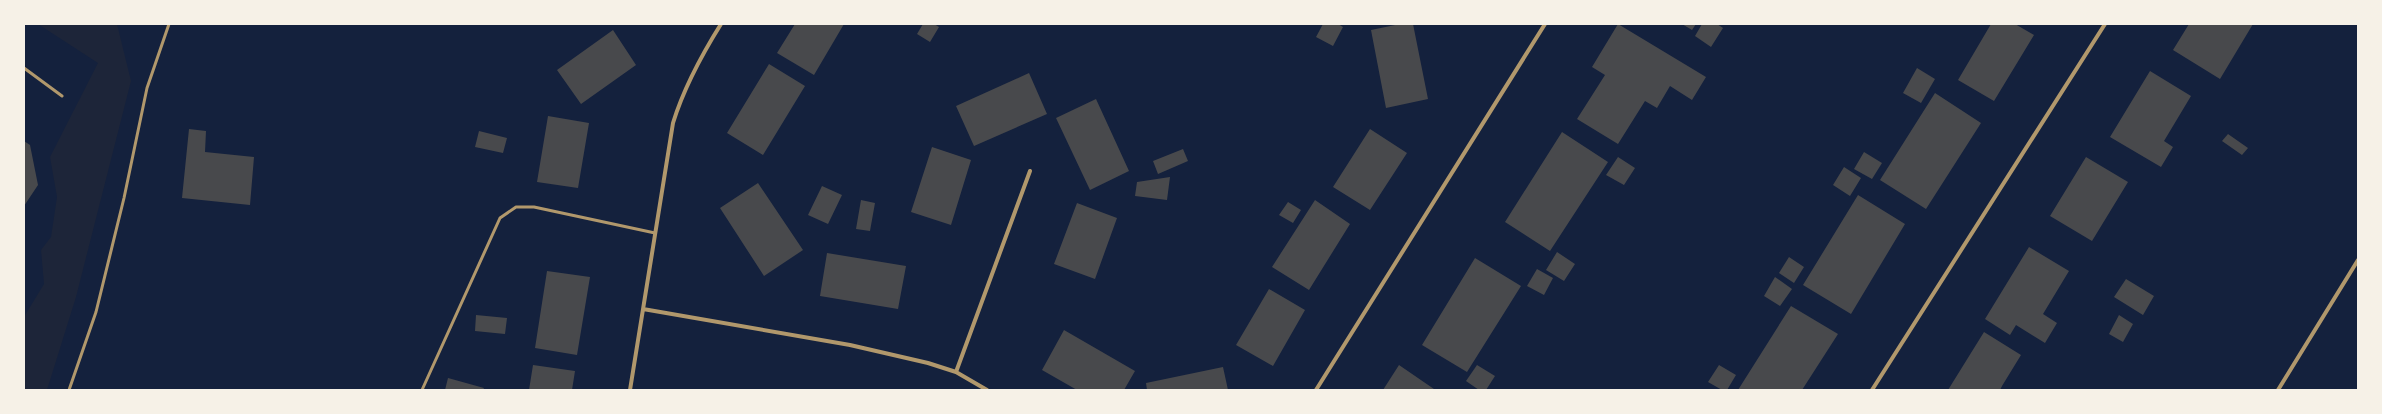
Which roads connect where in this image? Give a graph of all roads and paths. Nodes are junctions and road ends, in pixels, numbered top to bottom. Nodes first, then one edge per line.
1 (169, 24) edge
2 (721, 24) edge
3 (1545, 24) edge
4 (2105, 24) edge
5 (24, 68) edge
6 (62, 96) dead end
7 (1030, 171) dead end
8 (655, 233) junction
9 (2358, 260) edge
10 (643, 309) junction
11 (956, 372) junction
12 (69, 390) edge
13 (422, 390) edge
14 (630, 390) edge
15 (986, 390) edge
16 (1316, 390) edge
17 (1872, 390) edge
18 (2278, 390) edge

1 - 12 lane
2 - 8 street
3 - 16 street
4 - 17 street
5 - 6 lane
7 - 11 street
8 - 10 street
8 - 13 lane
9 - 18 street
10 - 11 street
10 - 14 street
11 - 15 street

